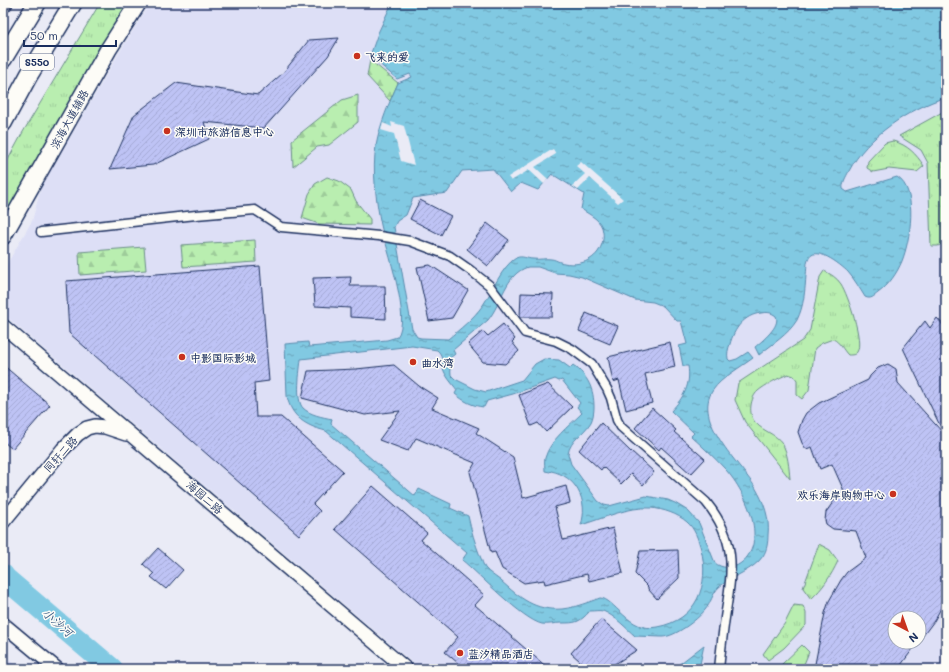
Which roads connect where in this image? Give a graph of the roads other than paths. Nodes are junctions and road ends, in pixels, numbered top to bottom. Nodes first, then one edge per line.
1 (37, 3) edge
2 (73, 3) edge
3 (138, 3) edge
4 (3, 59) edge
5 (3, 123) edge
6 (40, 232) dead end
7 (3, 236) edge
8 (3, 326) edge
9 (136, 438) junction
10 (3, 522) edge
11 (3, 624) edge
12 (57, 669) edge
13 (406, 669) edge
14 (719, 669) edge

1 - 4 highway, S550
2 - 5 highway, S550
3 - 7 main road, 滨海大道辅路
6 - 14 street
8 - 9 street, 海园二路
9 - 10 street, 同轩二路
9 - 13 street, 海园二路
11 - 12 street

